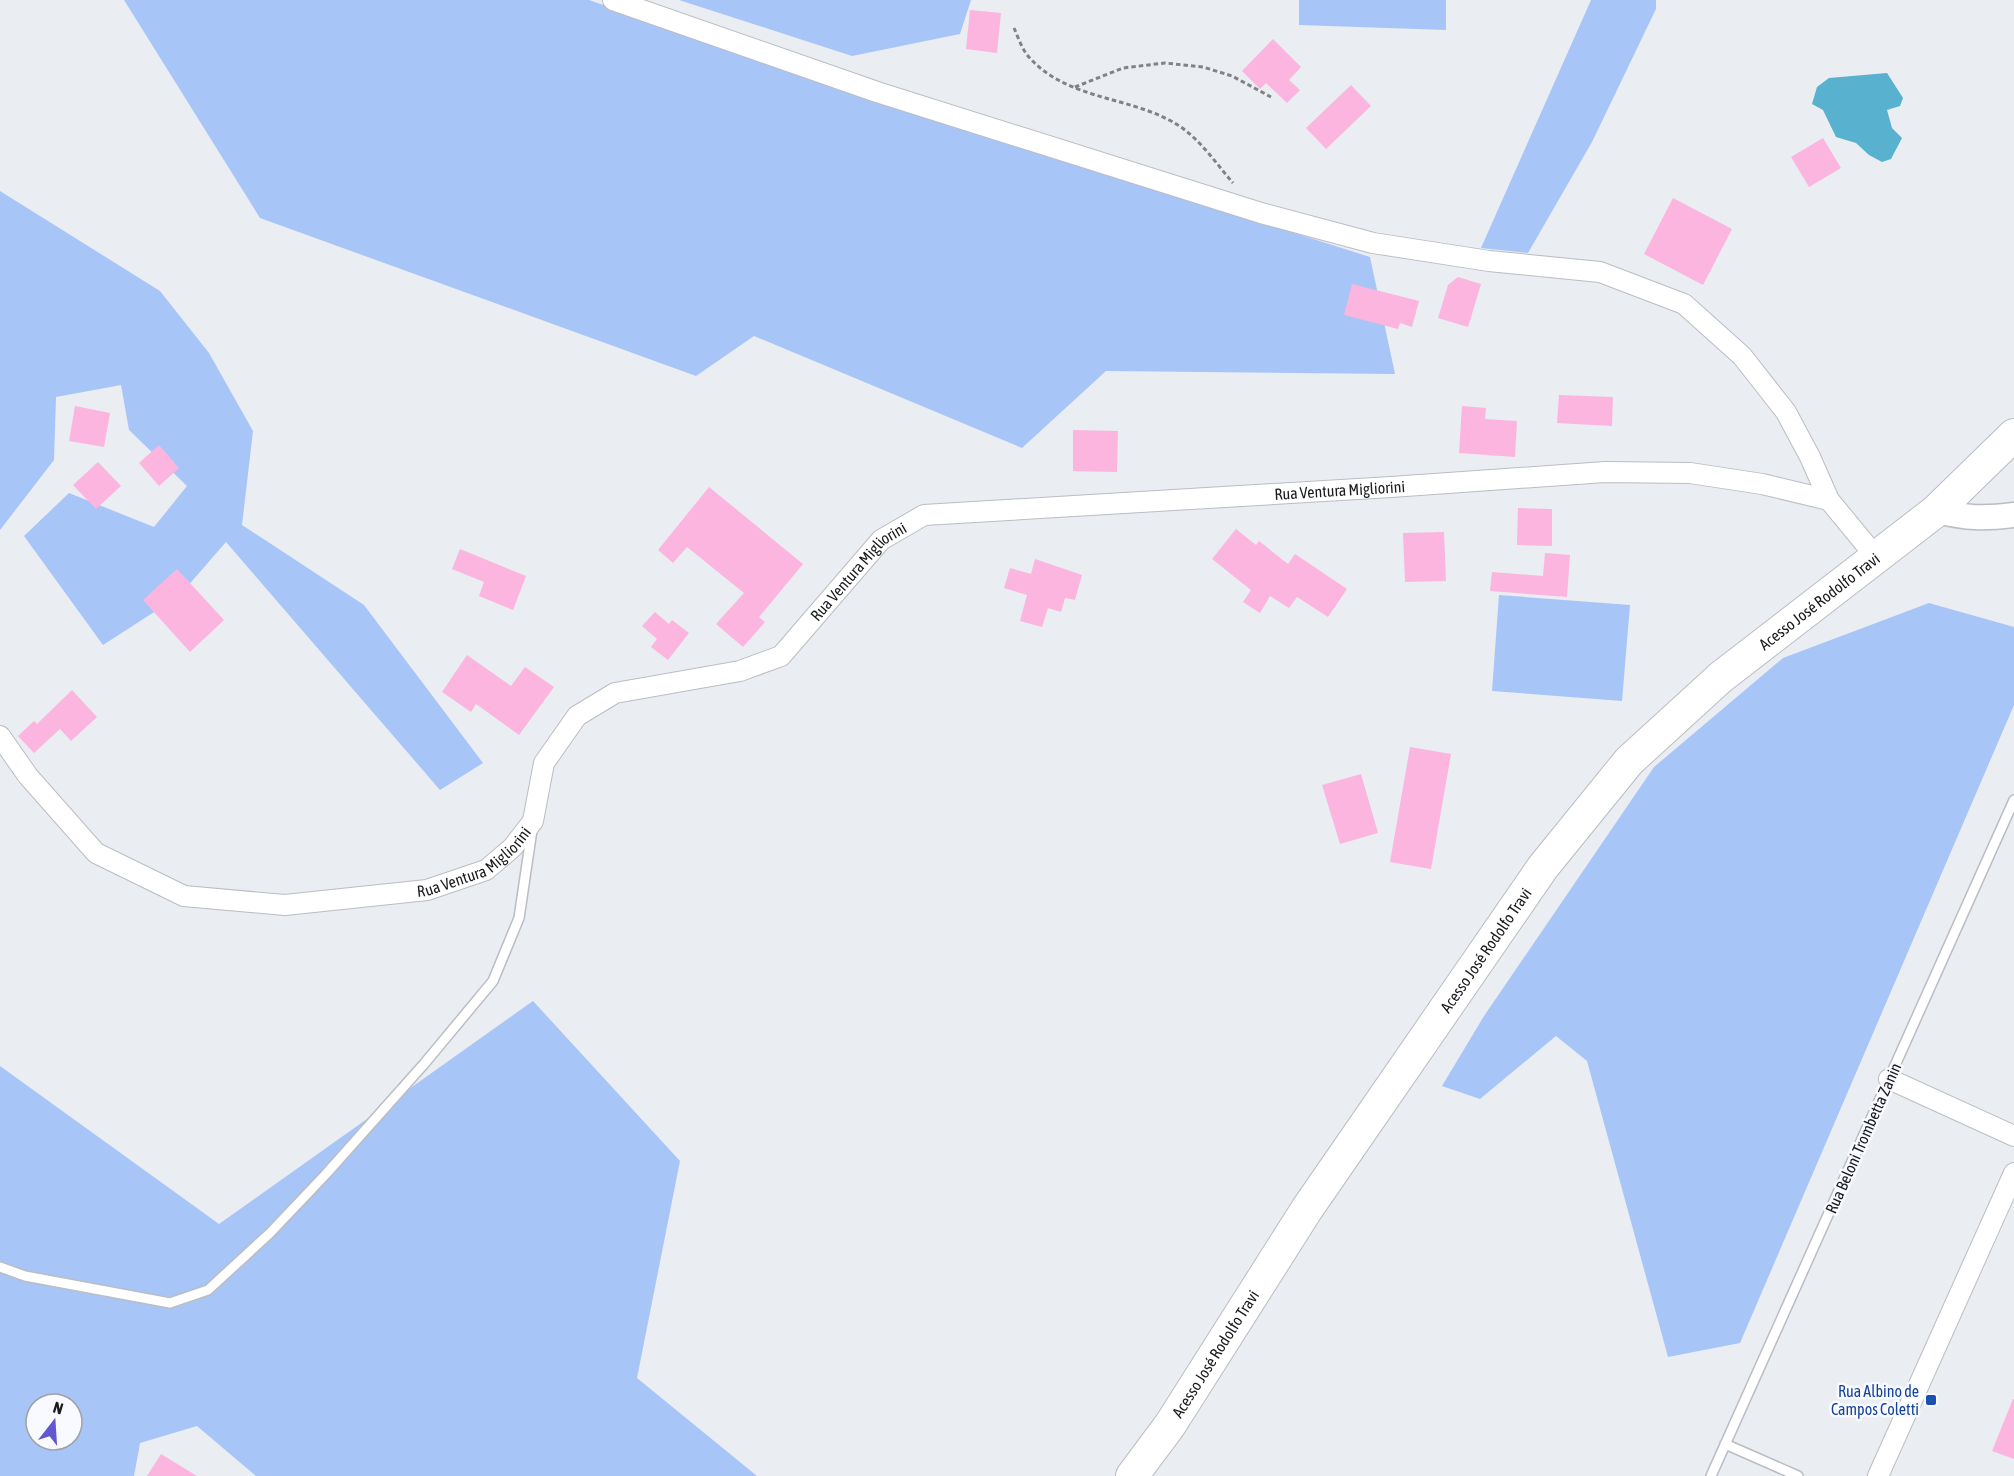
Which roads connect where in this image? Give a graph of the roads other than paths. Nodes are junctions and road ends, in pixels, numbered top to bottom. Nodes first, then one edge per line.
1 (613, 0) edge
2 (2014, 435) edge
3 (1829, 500) junction
4 (1936, 511) junction
5 (2014, 515) edge
6 (1876, 557) junction
7 (0, 736) edge
8 (2014, 802) edge
9 (533, 821) junction
10 (1889, 1079) junction
11 (2014, 1136) edge
12 (2014, 1173) edge
13 (0, 1267) edge
14 (1725, 1444) junction
15 (1132, 1476) edge
16 (1711, 1476) edge
17 (1798, 1476) edge
18 (1878, 1476) edge

1 - 3 street
2 - 4 highway, Acesso José Rodolfo Travi
3 - 6 street
3 - 9 street, Rua Ventura Migliorini
4 - 5 street
4 - 6 highway, Acesso José Rodolfo Travi
6 - 15 highway, Acesso José Rodolfo Travi
7 - 9 street, Rua Ventura Migliorini
8 - 10 lane, Rua Beloni Trombetta Zanin
9 - 13 lane
10 - 11 street
10 - 14 lane, Rua Beloni Trombetta Zanin
12 - 18 street
14 - 16 lane, Rua Beloni Trombetta Zanin
14 - 17 lane

